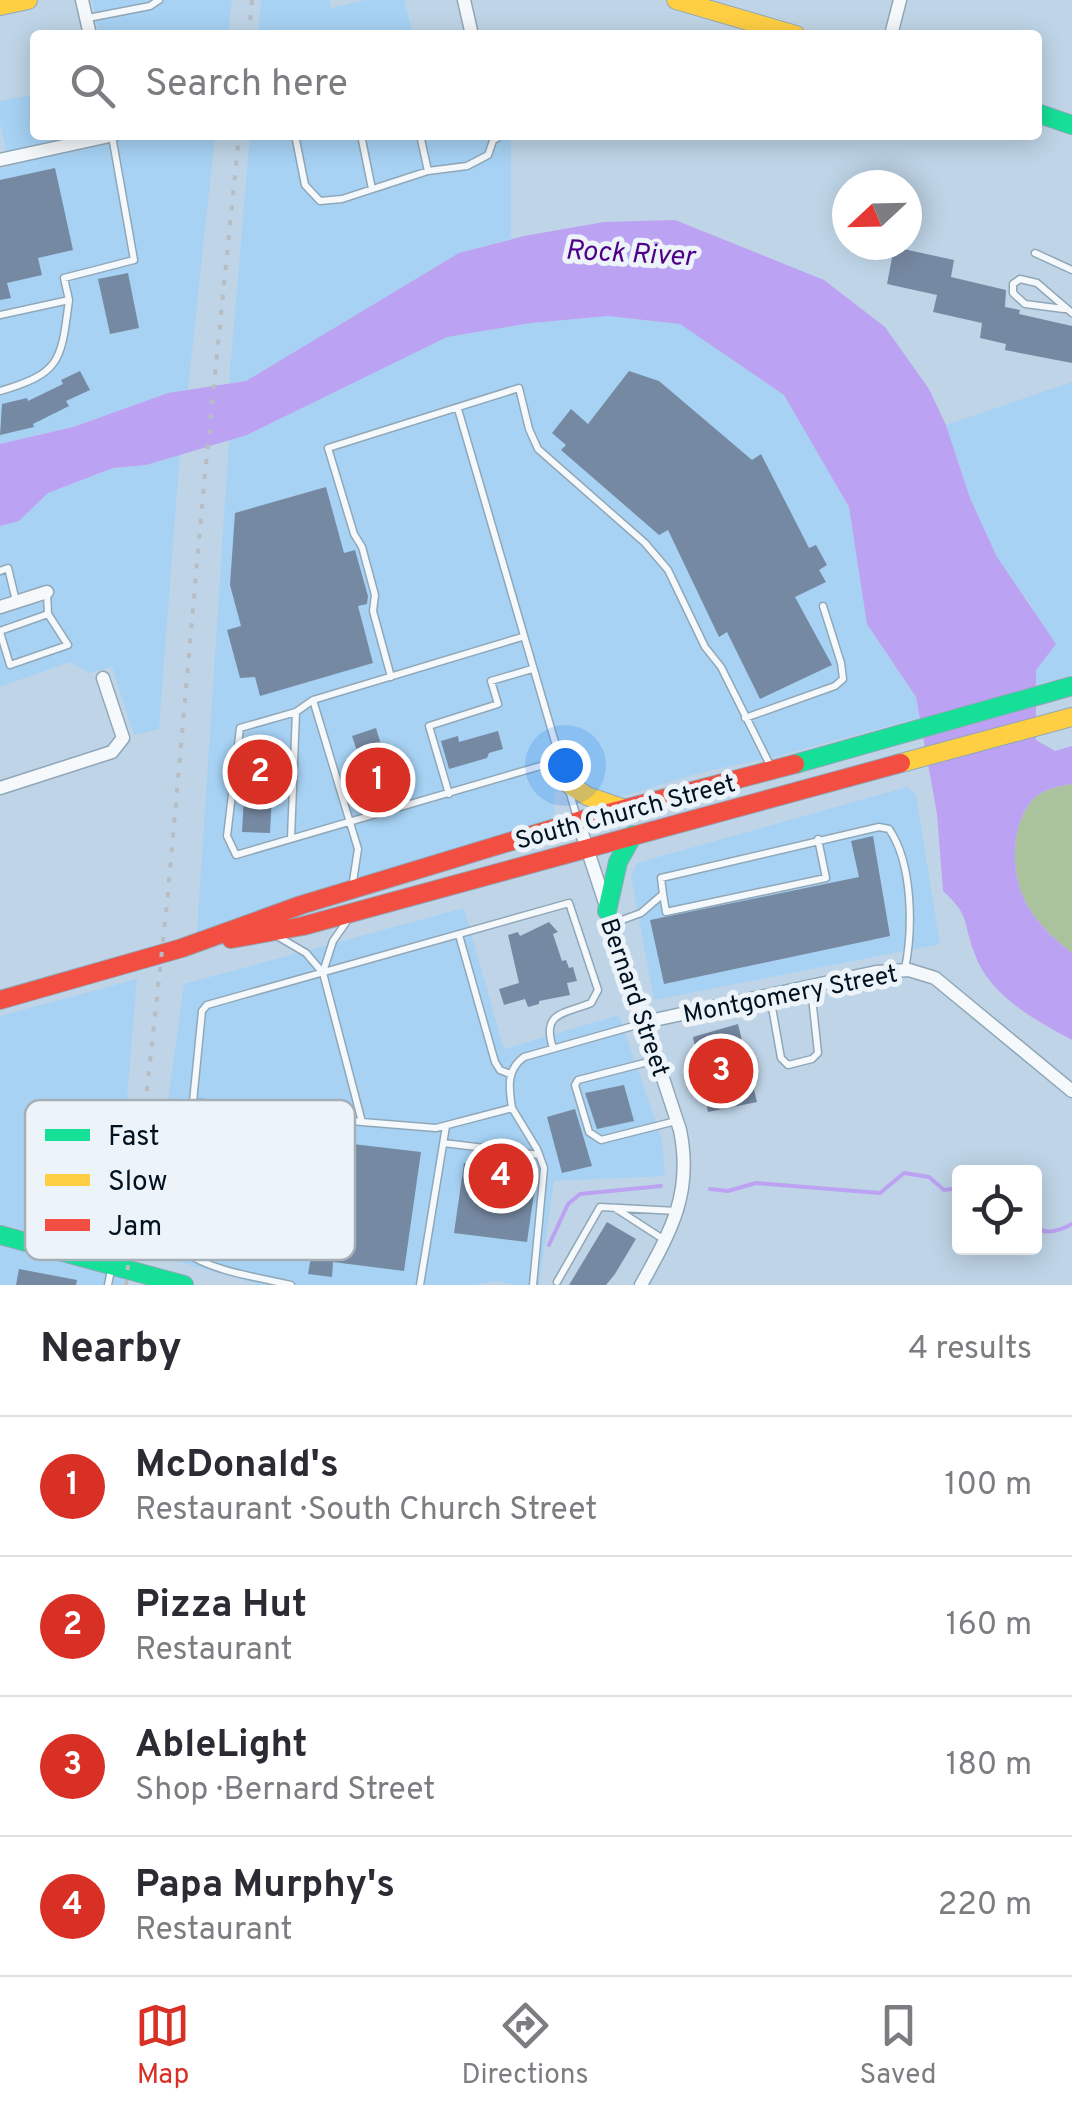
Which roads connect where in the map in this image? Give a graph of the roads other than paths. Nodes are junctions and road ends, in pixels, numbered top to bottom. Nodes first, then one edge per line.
1 (28, 0) edge
2 (82, 0) edge
3 (110, 0) edge
4 (159, 0) edge
5 (464, 0) edge
6 (676, 0) edge
7 (900, 0) edge
8 (0, 6) edge
9 (117, 12) junction
10 (86, 18) junction
11 (89, 30) edge
12 (471, 30) edge
13 (779, 30) edge
14 (892, 30) edge
15 (1042, 115) edge
16 (1072, 125) edge
17 (90, 140) edge
18 (113, 140) edge
19 (297, 140) edge
20 (361, 140) edge
21 (421, 140) edge
22 (493, 140) edge
23 (0, 160) edge
24 (428, 171) junction
25 (372, 188) junction
26 (1035, 253) dead end
27 (1072, 270) edge
28 (69, 300) junction
29 (1068, 311) edge
30 (0, 315) edge
31 (0, 391) edge
32 (458, 409) junction
33 (0, 571) edge
34 (47, 592) joint
35 (16, 602) junction
36 (823, 606) dead end
37 (0, 607) edge
38 (48, 614) junction
39 (0, 631) edge
40 (522, 637) junction
41 (532, 669) junction
42 (391, 677) junction
43 (104, 678) dead end
44 (1072, 686) edge
45 (313, 700) junction
46 (296, 712) junction
47 (745, 718) junction
48 (1072, 718) edge
49 (561, 760) junction
50 (773, 770) junction
51 (567, 783) junction
52 (0, 788) edge
53 (449, 794) junction
54 (626, 809) junction
55 (578, 821) junction
56 (351, 822) junction
57 (633, 835) junction
58 (291, 838) junction
59 (818, 839) junction
60 (586, 847) junction
61 (352, 890) junction
62 (663, 894) junction
63 (363, 909) junction
64 (609, 918) junction
65 (267, 932) junction
66 (459, 935) junction
67 (182, 948) junction
68 (905, 970) junction
69 (323, 973) junction
70 (811, 986) junction
71 (770, 994) junction
72 (0, 1000) edge
73 (645, 1022) junction
74 (553, 1048) junction
75 (657, 1060) junction
76 (510, 1074) junction
77 (1072, 1091) edge
78 (193, 1100) edge
79 (512, 1108) junction
80 (355, 1121) edge
81 (677, 1121) junction
82 (362, 1122) junction
83 (446, 1126) junction
84 (444, 1142) junction
85 (540, 1155) junction
86 (614, 1208) junction
87 (678, 1211) junction
88 (0, 1235) edge
89 (665, 1240) junction
90 (25, 1241) edge
91 (97, 1260) edge
92 (202, 1260) edge
93 (112, 1264) junction
94 (150, 1280) edge
95 (557, 1282) dead end
96 (108, 1285) edge
97 (184, 1285) edge
98 (291, 1285) edge
99 (420, 1285) edge
100 (534, 1285) edge
101 (641, 1285) edge

1 - 8 main road
2 - 10 street
3 - 9 lane
4 - 9 lane
5 - 12 street
6 - 13 main road
7 - 14 street
9 - 10 lane
10 - 11 street
15 - 16 main road
17 - 23 street
18 - 28 lane
19 - 25 lane
20 - 25 lane
21 - 24 lane
22 - 24 lane
24 - 25 lane
26 - 27 lane
28 - 30 lane
28 - 31 lane
29 - 29 lane
32 - 40 lane
32 - 42 lane
32 - 47 lane
33 - 35 lane
34 - 35 street
34 - 38 lane
35 - 37 street
36 - 47 lane
38 - 39 lane
38 - 39 lane
40 - 41 lane
40 - 42 lane
41 - 49 lane
41 - 53 lane
42 - 45 lane
43 - 52 street
44 - 50 main road, South Church Street
45 - 46 lane
45 - 56 lane
46 - 58 lane
46 - 58 lane
47 - 50 lane
48 - 57 main road, South Church Street
49 - 51 lane
49 - 53 lane
50 - 54 main road, South Church Street
51 - 54 main road
51 - 55 lane
53 - 56 lane
54 - 55 main road, South Church Street
55 - 60 street, Bernard Street
55 - 61 main road, South Church Street
56 - 58 lane
56 - 61 lane
57 - 60 main road, South Church Street
57 - 64 main road
59 - 62 lane
59 - 62 lane
59 - 68 lane
60 - 63 main road, South Church Street
60 - 64 street, Bernard Street
61 - 67 main road, South Church Street
62 - 64 lane
63 - 65 main road, South Church Street
63 - 69 lane
64 - 73 street, Bernard Street
65 - 67 main road, South Church Street
65 - 69 lane
66 - 69 lane
66 - 74 lane
66 - 76 lane
67 - 72 main road, South Church Street
68 - 70 street, Montgomery Street
68 - 77 street, Montgomery Street
69 - 78 lane
69 - 82 lane
70 - 71 street, Montgomery Street
70 - 71 lane
71 - 73 street, Montgomery Street
73 - 74 lane
73 - 75 street, Bernard Street
74 - 76 lane
75 - 81 street, Bernard Street
75 - 81 lane
76 - 79 lane
79 - 83 lane
79 - 85 lane
80 - 82 lane
81 - 87 street, Bernard Street
82 - 83 lane
83 - 84 lane
84 - 85 lane
84 - 99 lane
85 - 100 lane
86 - 87 lane
86 - 89 lane
86 - 95 lane
87 - 89 street, Bernard Street
88 - 90 main road
89 - 101 street, Bernard Street
91 - 93 main road
92 - 98 lane
93 - 94 main road
93 - 96 lane
94 - 97 main road

